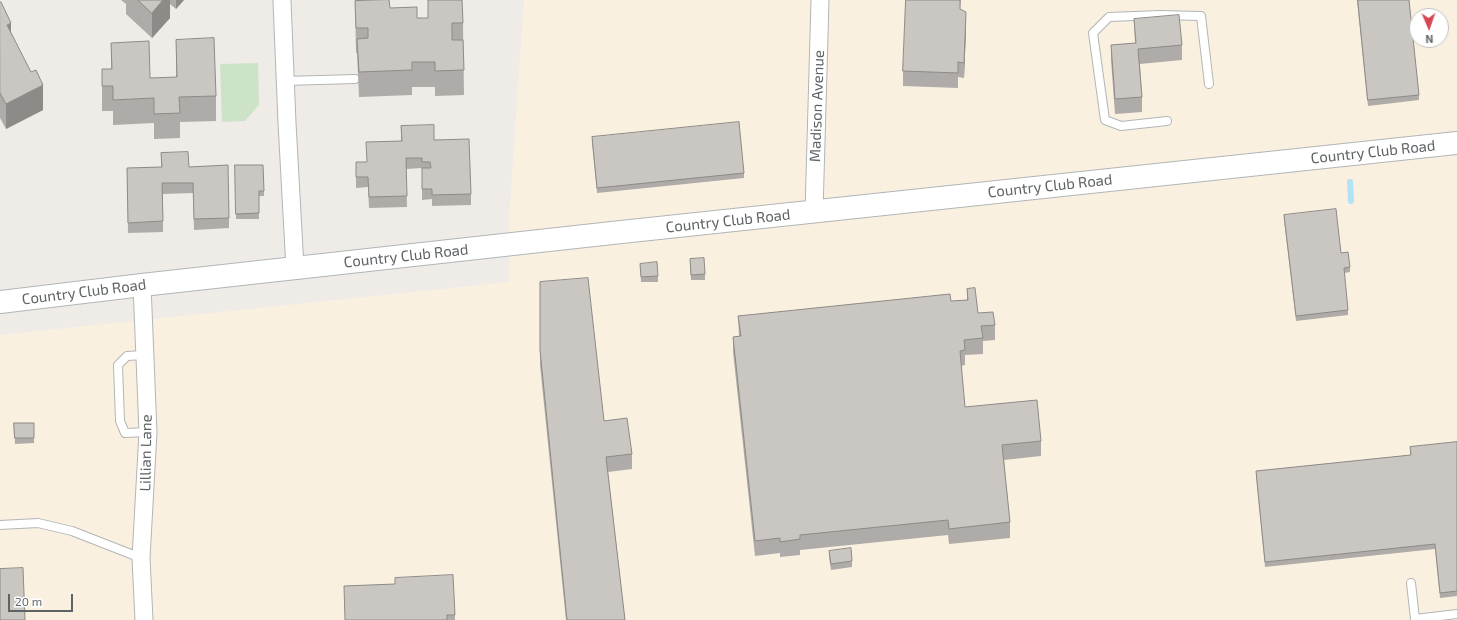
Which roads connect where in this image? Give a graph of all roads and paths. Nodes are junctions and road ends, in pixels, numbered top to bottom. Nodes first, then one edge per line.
1 (820, 0) edge
2 (282, 2) dead end
3 (355, 79) dead end
4 (285, 81) junction
5 (1209, 84) dead end
6 (1167, 121) dead end
7 (1457, 143) edge
8 (814, 212) junction
9 (295, 268) junction
10 (142, 285) junction
11 (0, 302) edge
12 (144, 355) junction
13 (148, 432) junction
14 (0, 525) edge
15 (141, 558) junction
16 (1412, 583) dead end
17 (1457, 614) edge
18 (144, 620) edge

1 - 8 street, Madison Avenue
2 - 4 street
3 - 4 lane
4 - 9 street
5 - 6 lane
7 - 8 street, Country Club Road
8 - 9 street, Country Club Road
9 - 10 street, Country Club Road
10 - 11 street, Country Club Road
10 - 12 street, Lillian Lane
12 - 13 street, Lillian Lane
12 - 13 lane
13 - 15 street, Lillian Lane
14 - 15 lane
15 - 18 street, Lillian Lane
16 - 17 lane

